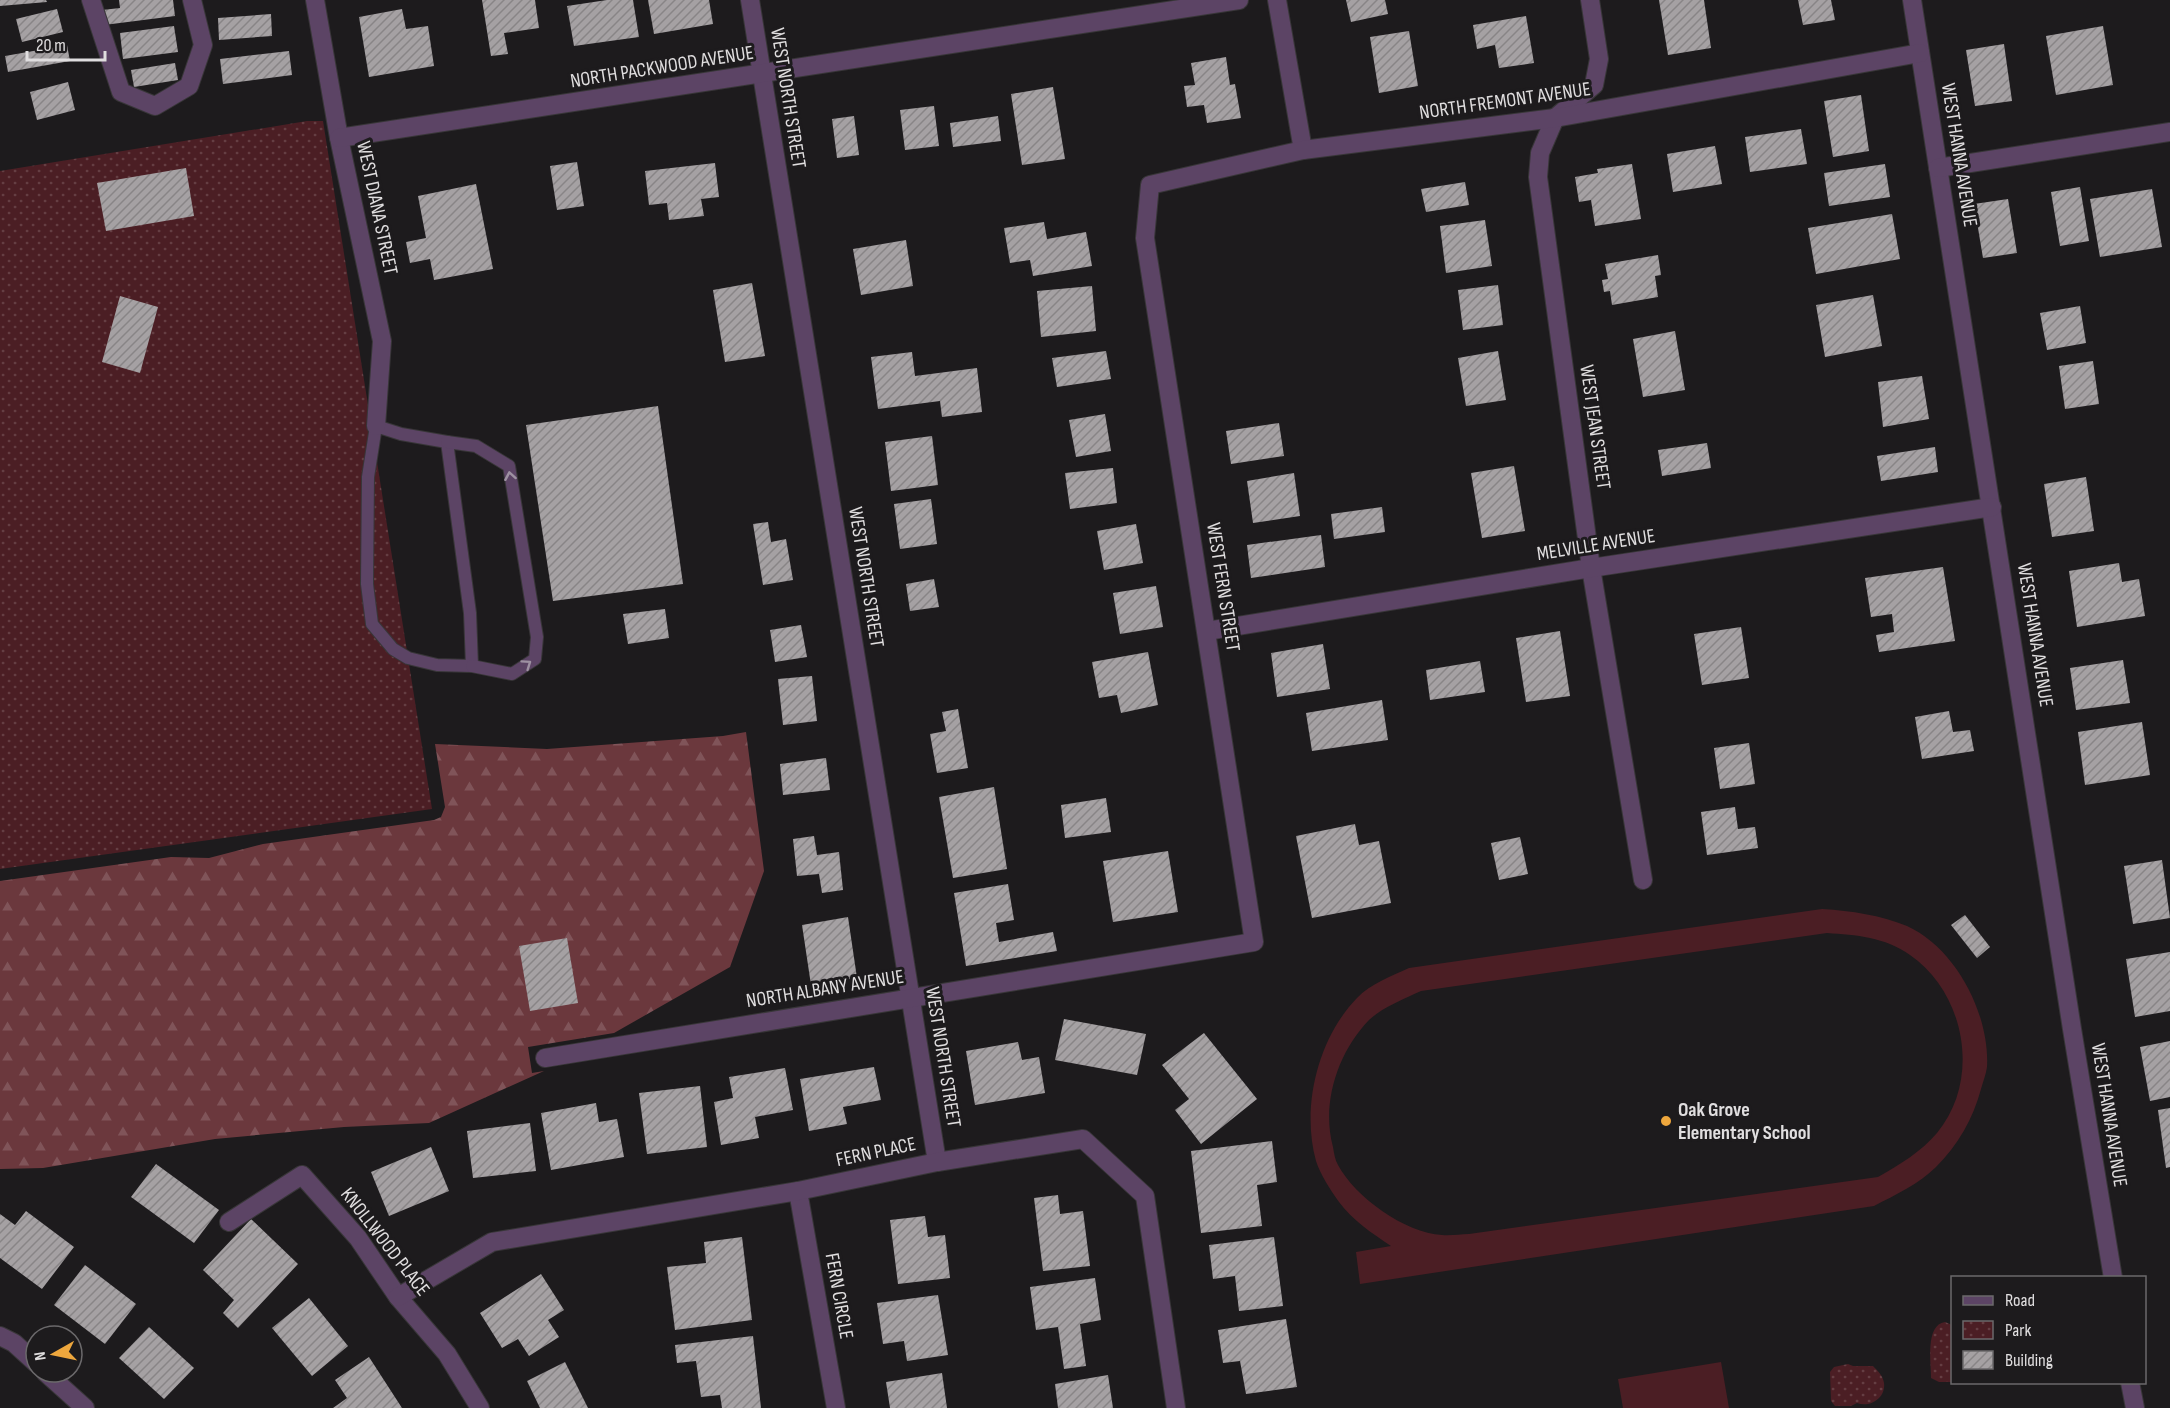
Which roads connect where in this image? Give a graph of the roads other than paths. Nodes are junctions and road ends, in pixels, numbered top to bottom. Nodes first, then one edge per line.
1 (91, 0) edge
2 (192, 0) edge
3 (315, 0) edge
4 (750, 0) edge
5 (1239, 0) edge
6 (1277, 0) edge
7 (1590, 0) edge
8 (1912, 0) edge
9 (1920, 53) junction
10 (762, 75) junction
11 (1554, 118) junction
12 (2170, 132) edge
13 (339, 138) junction
14 (1303, 150) junction
15 (1938, 168) junction
16 (1145, 238) joint
17 (376, 426) junction
18 (447, 442) junction
19 (1992, 507) junction
20 (1592, 568) junction
21 (1207, 631) junction
22 (472, 666) junction
23 (1643, 880) dead end
24 (1254, 942) joint
25 (911, 998) junction
26 (545, 1058) dead end
27 (937, 1162) junction
28 (798, 1191) junction
29 (229, 1222) dead end
30 (2113, 1276) edge
31 (398, 1297) junction
32 (0, 1336) edge
33 (24, 1352) edge
34 (58, 1384) edge
35 (2130, 1384) edge
36 (85, 1408) edge
37 (480, 1408) edge
38 (836, 1408) edge
39 (1176, 1408) edge
40 (2135, 1408) edge

1 - 2 street
3 - 13 street, WEST DIANA STREET
4 - 10 street, WEST NORTH STREET
5 - 10 street, NORTH PACKWOOD AVENUE
6 - 14 street
7 - 11 street, WEST JEAN STREET
8 - 9 street, WEST HANNA AVENUE
9 - 11 street, NORTH FREMONT AVENUE
9 - 15 street, WEST HANNA AVENUE
10 - 13 street, NORTH PACKWOOD AVENUE
10 - 25 street, WEST NORTH STREET
11 - 14 street, NORTH FREMONT AVENUE
11 - 20 street, WEST JEAN STREET
12 - 15 street
13 - 17 street, WEST DIANA STREET
14 - 16 street, NORTH FREMONT AVENUE
15 - 19 street, WEST HANNA AVENUE
16 - 21 street, WEST FERN STREET
17 - 18 lane
17 - 22 lane
18 - 22 lane
22 -> 18 lane
19 - 20 street, MELVILLE AVENUE
19 - 30 street, WEST HANNA AVENUE
20 - 21 street, MELVILLE AVENUE
20 - 23 street, WEST JEAN STREET
21 - 24 street, WEST FERN STREET
24 - 25 street, NORTH ALBANY AVENUE
25 - 26 street, NORTH ALBANY AVENUE
25 - 27 street, WEST NORTH STREET
27 - 28 street, FERN PLACE
27 - 39 street, FERN PLACE
28 - 31 street, FERN PLACE
28 - 38 street, FERN CIRCLE
29 - 31 street, KNOLLWOOD PLACE
31 - 37 street, KNOLLWOOD PLACE
32 - 33 street
34 - 36 street
35 - 40 street

